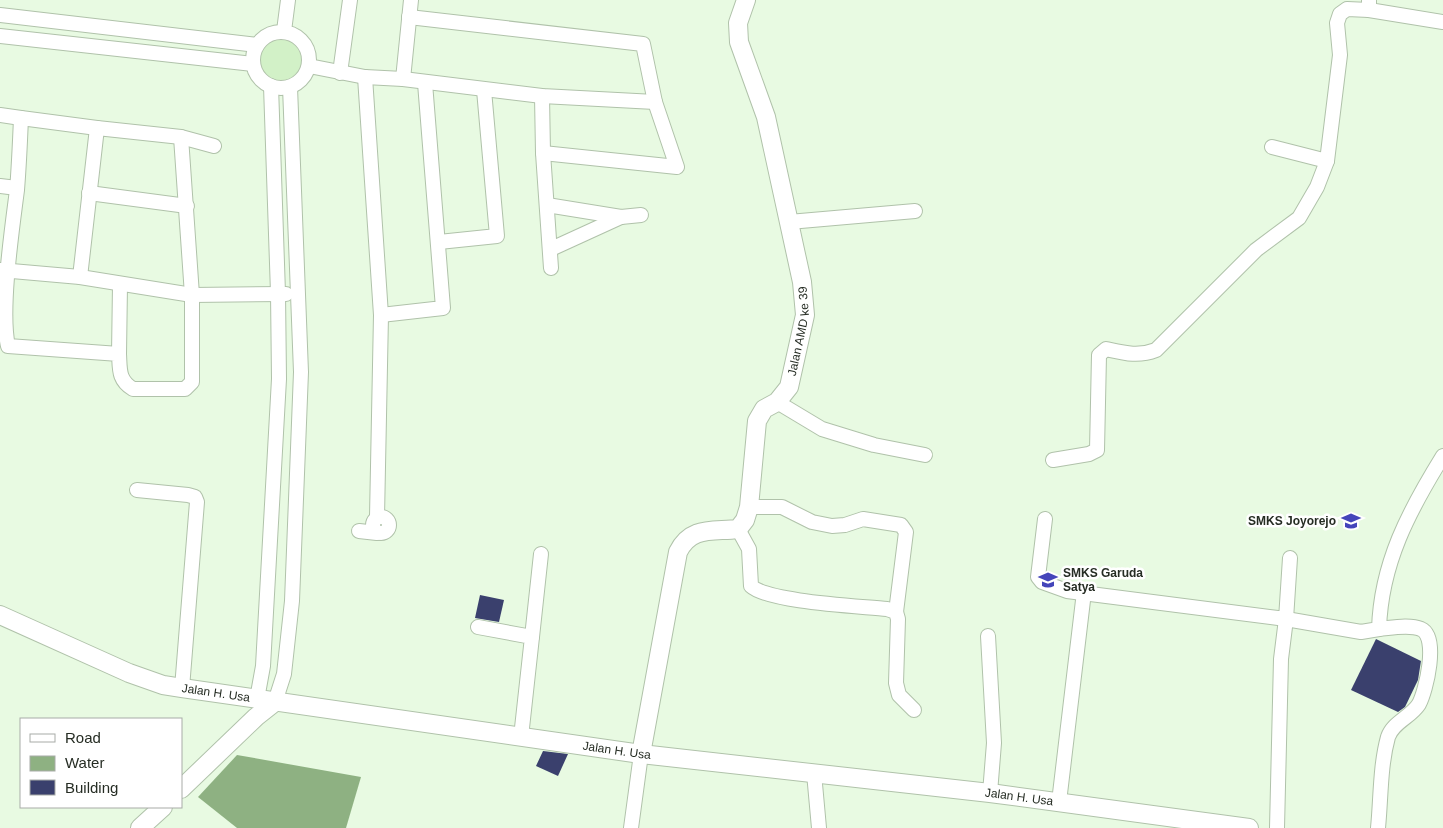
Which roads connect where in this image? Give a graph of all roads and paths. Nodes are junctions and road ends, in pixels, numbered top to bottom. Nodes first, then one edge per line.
1 (288, 0) edge
2 (350, 0) edge
3 (411, 0) edge
4 (746, 0) edge
5 (1369, 5) edge
6 (0, 15) edge
7 (409, 17) junction
8 (1443, 22) edge
9 (284, 31) junction
10 (0, 36) edge
11 (257, 44) junction
12 (253, 64) junction
13 (309, 66) junction
14 (340, 73) junction
15 (365, 77) junction
16 (403, 79) junction
17 (425, 83) junction
18 (271, 86) junction
19 (290, 87) junction
20 (484, 90) junction
21 (542, 96) junction
22 (655, 102) junction
23 (0, 115) edge
24 (21, 118) junction
25 (97, 128) junction
26 (181, 137) junction
27 (214, 146) dead end
28 (1272, 147) dead end
29 (542, 153) junction
30 (1327, 161) junction
31 (0, 186) edge
32 (17, 188) junction
33 (89, 193) junction
34 (547, 205) junction
35 (187, 206) junction
36 (915, 211) dead end
37 (641, 215) dead end
38 (621, 217) junction
39 (789, 222) junction
40 (439, 242) junction
41 (551, 249) junction
42 (551, 268) dead end
43 (3, 271) edge
44 (80, 277) junction
45 (120, 285) junction
46 (278, 293) junction
47 (297, 294) junction
48 (192, 295) junction
49 (382, 315) junction
50 (119, 354) junction
51 (778, 402) junction
52 (924, 455) dead end
53 (1443, 456) edge
54 (1053, 460) dead end
55 (137, 490) dead end
56 (749, 507) junction
57 (1046, 520) dead end
58 (738, 529) junction
59 (359, 531) dead end
60 (541, 554) dead end
61 (1290, 558) dead end
62 (1084, 592) junction
63 (896, 612) junction
64 (0, 615) edge
65 (1286, 619) junction
66 (478, 627) dead end
67 (1379, 629) junction
68 (988, 636) dead end
69 (532, 638) junction
70 (182, 688) junction
71 (275, 702) junction
72 (256, 708) junction
73 (914, 710) dead end
74 (521, 737) junction
75 (641, 754) junction
76 (814, 774) junction
77 (182, 788) edge
78 (990, 793) junction
79 (1059, 802) junction
80 (162, 808) edge
81 (140, 828) edge
82 (631, 828) edge
83 (820, 828) edge
84 (1249, 828) edge
85 (1277, 828) edge
86 (1378, 828) edge

1 - 9 street
2 - 14 street
3 - 7 street
4 - 39 street, Jalan AMD ke 39
5 - 8 street
5 - 30 street
6 - 11 street
7 - 16 street
7 - 22 street
9 - 11 street
9 - 13 street
10 - 12 street
11 - 12 street
12 - 18 street
13 - 14 street
13 - 19 street
14 - 15 street
15 - 16 street
15 - 49 street
16 - 17 street
17 - 20 street
17 - 40 street
18 - 19 street
18 - 46 street
19 - 47 street
20 - 21 street
20 - 40 street
21 - 22 street
21 - 29 street
22 - 29 street
23 - 24 street
24 - 25 street
24 - 32 street
25 - 26 street
25 - 33 street
26 - 27 street
26 - 35 street
28 - 30 street
29 - 34 street
30 - 54 street
31 - 32 street
32 - 43 street
33 - 35 street
33 - 44 street
34 - 38 street
34 - 41 street
35 - 48 street
36 - 39 street
37 - 38 street
38 - 41 street
39 - 51 street, Jalan AMD ke 39
40 - 49 street
41 - 42 street
43 - 44 street
43 - 50 street
44 - 45 street
45 - 48 street
45 - 50 street
46 - 47 street
46 - 48 street
46 - 72 street
47 - 71 street
48 - 50 street
49 - 59 street
51 - 52 street
51 - 56 street, Jalan AMD ke 39
53 - 67 street
55 - 70 street
56 - 58 street, Jalan AMD ke 39
56 - 63 street
57 - 62 street
58 - 63 street
58 - 75 street
60 - 69 street
61 - 65 street
62 - 65 street
62 - 79 street
63 - 73 street
64 - 70 street, Jalan H. Usa
65 - 67 street
65 - 85 street
66 - 69 street
67 - 86 street
68 - 78 street
69 - 74 street
70 - 72 street, Jalan H. Usa
71 - 72 street
71 - 74 street, Jalan H. Usa
72 - 77 street
74 - 75 street, Jalan H. Usa
75 - 76 street, Jalan H. Usa
75 - 82 street
76 - 78 street, Jalan H. Usa
76 - 83 street
78 - 79 street, Jalan H. Usa
79 - 84 street, Jalan H. Usa
80 - 81 street

